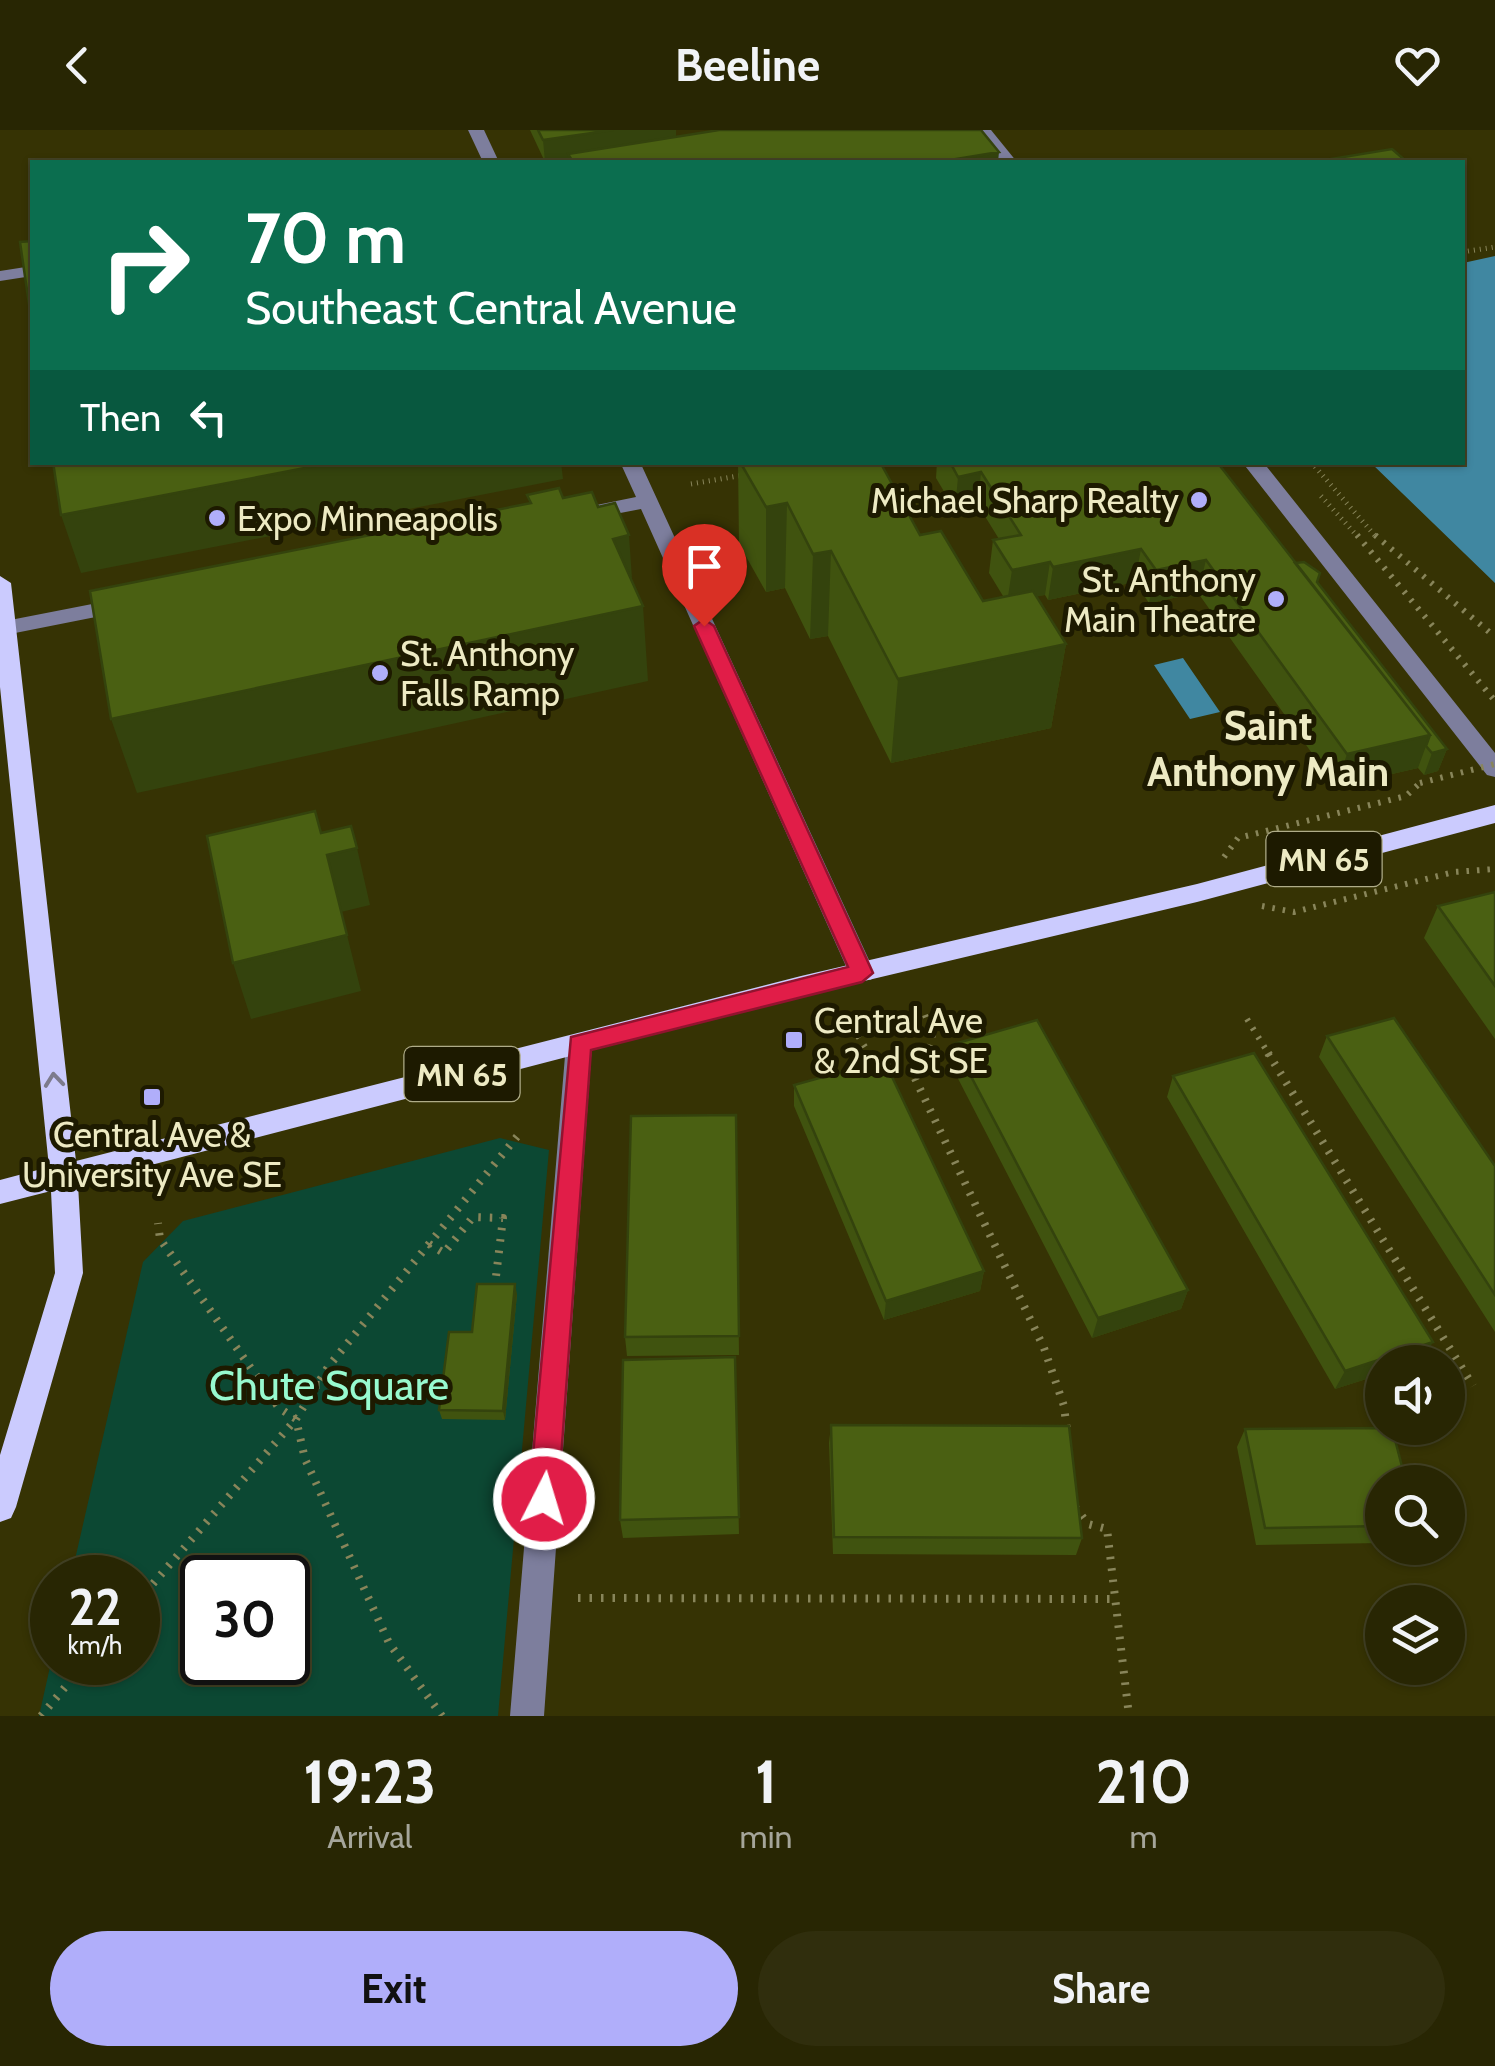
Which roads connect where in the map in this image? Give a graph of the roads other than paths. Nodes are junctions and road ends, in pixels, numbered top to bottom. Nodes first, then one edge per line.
1 (476, 130) edge
2 (982, 130) edge
3 (490, 160) edge
4 (1007, 160) edge
5 (30, 271) edge
6 (0, 276) edge
7 (631, 465) edge
8 (1254, 465) edge
9 (648, 501) junction
10 (554, 520) edge
11 (0, 584) edge
12 (146, 600) edge
13 (2, 628) edge
14 (1495, 766) edge
15 (1495, 814) edge
16 (862, 973) junction
17 (579, 1044) junction
18 (64, 1177) junction
19 (0, 1192) edge
20 (0, 1507) edge
21 (526, 1716) edge

1 - 3 street
2 - 4 street
5 - 6 street
7 - 9 street
8 - 14 street
9 - 10 street
9 - 16 street
11 - 13 main road
12 - 13 street
18 -> 13 main road
15 - 16 main road, MN 65
16 - 17 main road, MN 65
17 - 18 main road, MN 65
17 - 21 street
18 - 19 main road, MN 65
18 - 20 main road

